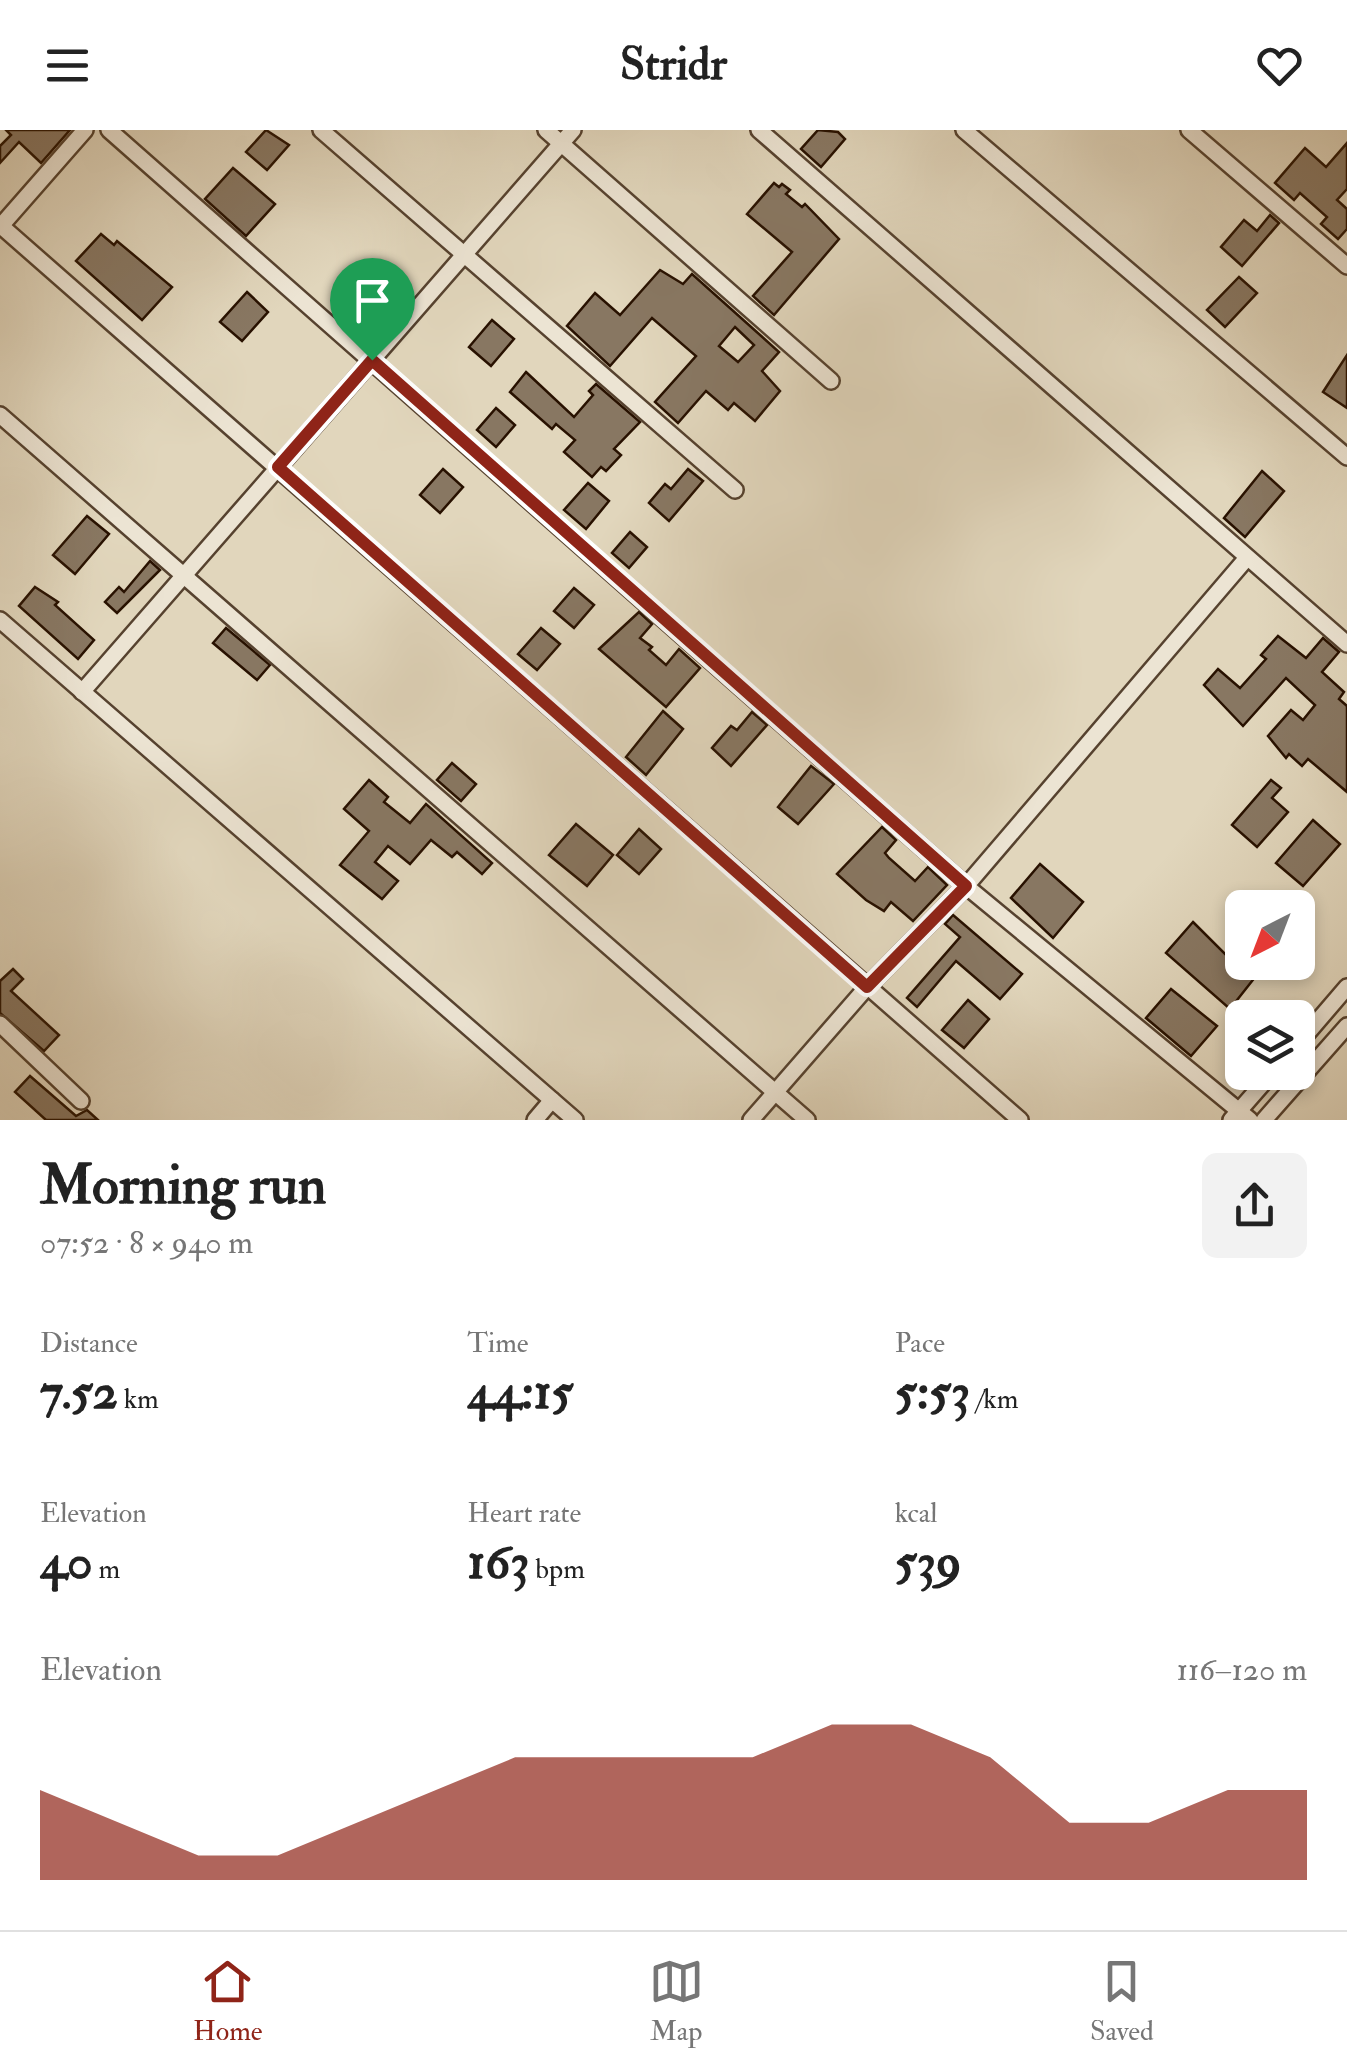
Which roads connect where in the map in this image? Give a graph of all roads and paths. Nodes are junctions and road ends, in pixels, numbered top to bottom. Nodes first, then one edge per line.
1 (85, 130) edge
2 (109, 130) edge
3 (320, 130) edge
4 (546, 130) edge
5 (573, 130) edge
6 (758, 130) edge
7 (964, 130) edge
8 (1188, 130) edge
9 (561, 144) junction
10 (0, 226) edge
11 (464, 255) junction
12 (1347, 266) edge
13 (372, 360) junction
14 (832, 382) dead end
15 (0, 415) edge
16 (1347, 457) edge
17 (278, 467) junction
18 (735, 490) dead end
19 (1246, 558) junction
20 (183, 576) junction
21 (0, 620) edge
22 (1347, 644) edge
23 (82, 692) junction
24 (966, 886) junction
25 (867, 987) junction
26 (1347, 988) edge
27 (0, 1024) edge
28 (1315, 1025) edge
29 (1347, 1026) edge
30 (1260, 1090) edge
31 (774, 1093) junction
32 (552, 1100) junction
33 (81, 1101) dead end
34 (1240, 1117) edge
35 (535, 1120) edge
36 (575, 1120) edge
37 (751, 1120) edge
38 (807, 1120) edge
39 (1020, 1120) edge
40 (1264, 1120) edge

1 - 10 street
2 - 13 street
3 - 11 street
4 - 9 street
5 - 9 street
6 - 19 street
7 - 16 street
8 - 12 street
9 - 11 street
9 - 14 street
10 - 17 street
11 - 13 street
11 - 18 street
13 - 17 street
13 - 24 street
15 - 20 street
17 - 20 street
17 - 25 street
19 - 22 street
19 - 24 street
20 - 23 street
20 - 31 street
21 - 23 street
23 - 32 street
24 - 25 street
24 - 34 street
25 - 31 street
25 - 39 street
26 - 28 street
27 - 33 street
29 - 40 street
30 - 34 street
31 - 37 street
31 - 38 street
32 - 35 street
32 - 36 street

